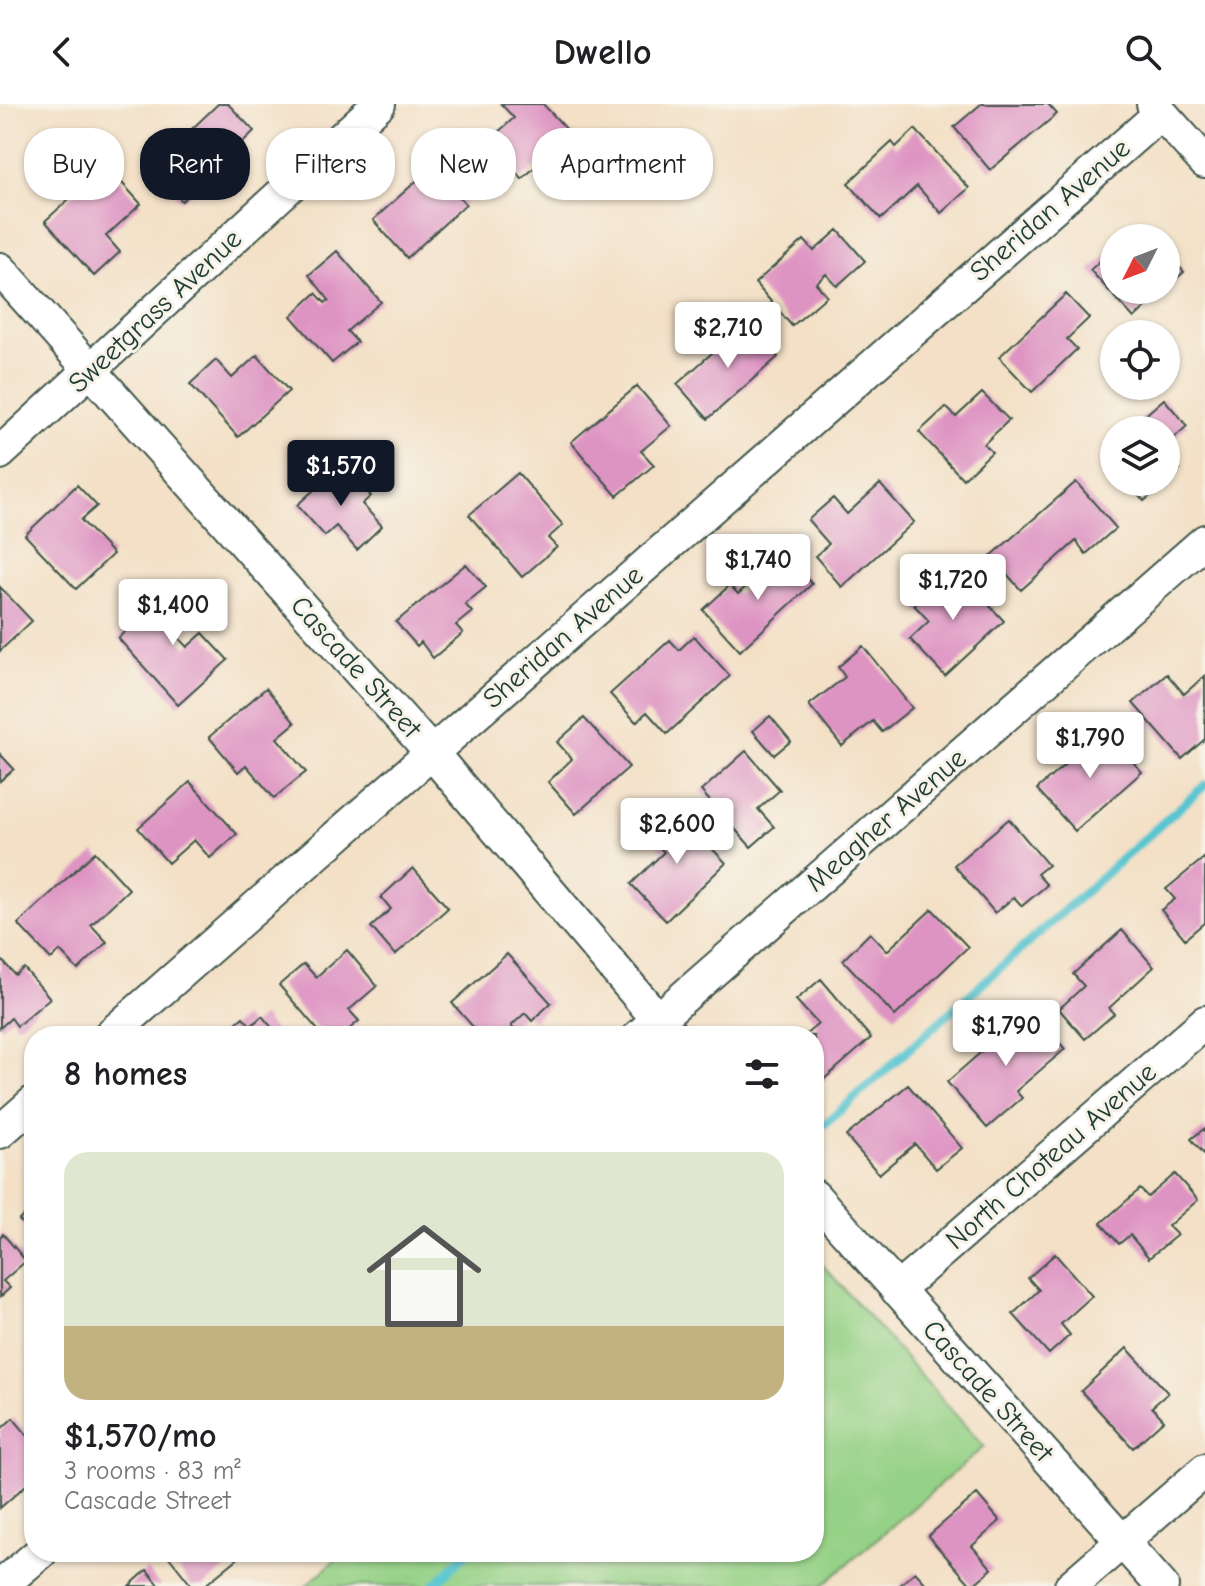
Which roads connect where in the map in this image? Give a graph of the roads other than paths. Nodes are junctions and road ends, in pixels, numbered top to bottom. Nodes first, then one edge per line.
1 (379, 104) edge
2 (1157, 108) edge
3 (1205, 162) edge
4 (0, 269) edge
5 (91, 370) junction
6 (0, 453) edge
7 (1205, 541) edge
8 (431, 752) junction
9 (1205, 1022) edge
10 (120, 1026) edge
11 (652, 1026) edge
12 (662, 1026) edge
13 (24, 1111) edge
14 (0, 1132) edge
15 (824, 1207) edge
16 (897, 1290) junction
17 (1205, 1470) edge
18 (1122, 1541) junction
19 (29, 1562) edge
20 (1, 1586) edge
21 (1071, 1586) edge
22 (1162, 1586) edge

1 - 5 street, Sweetgrass Avenue
2 - 3 street
2 - 8 street, Sheridan Avenue
4 - 5 street, Cascade Street
5 - 6 street, Sweetgrass Avenue
5 - 8 street, Cascade Street
7 - 12 street, Meagher Avenue
8 - 10 street, Sheridan Avenue
8 - 11 street, Cascade Street
9 - 16 street, North Choteau Avenue
13 - 14 street
15 - 16 street, Cascade Street
16 - 18 street, Cascade Street
17 - 18 street
18 - 21 street
18 - 22 street, Cascade Street
19 - 20 street

